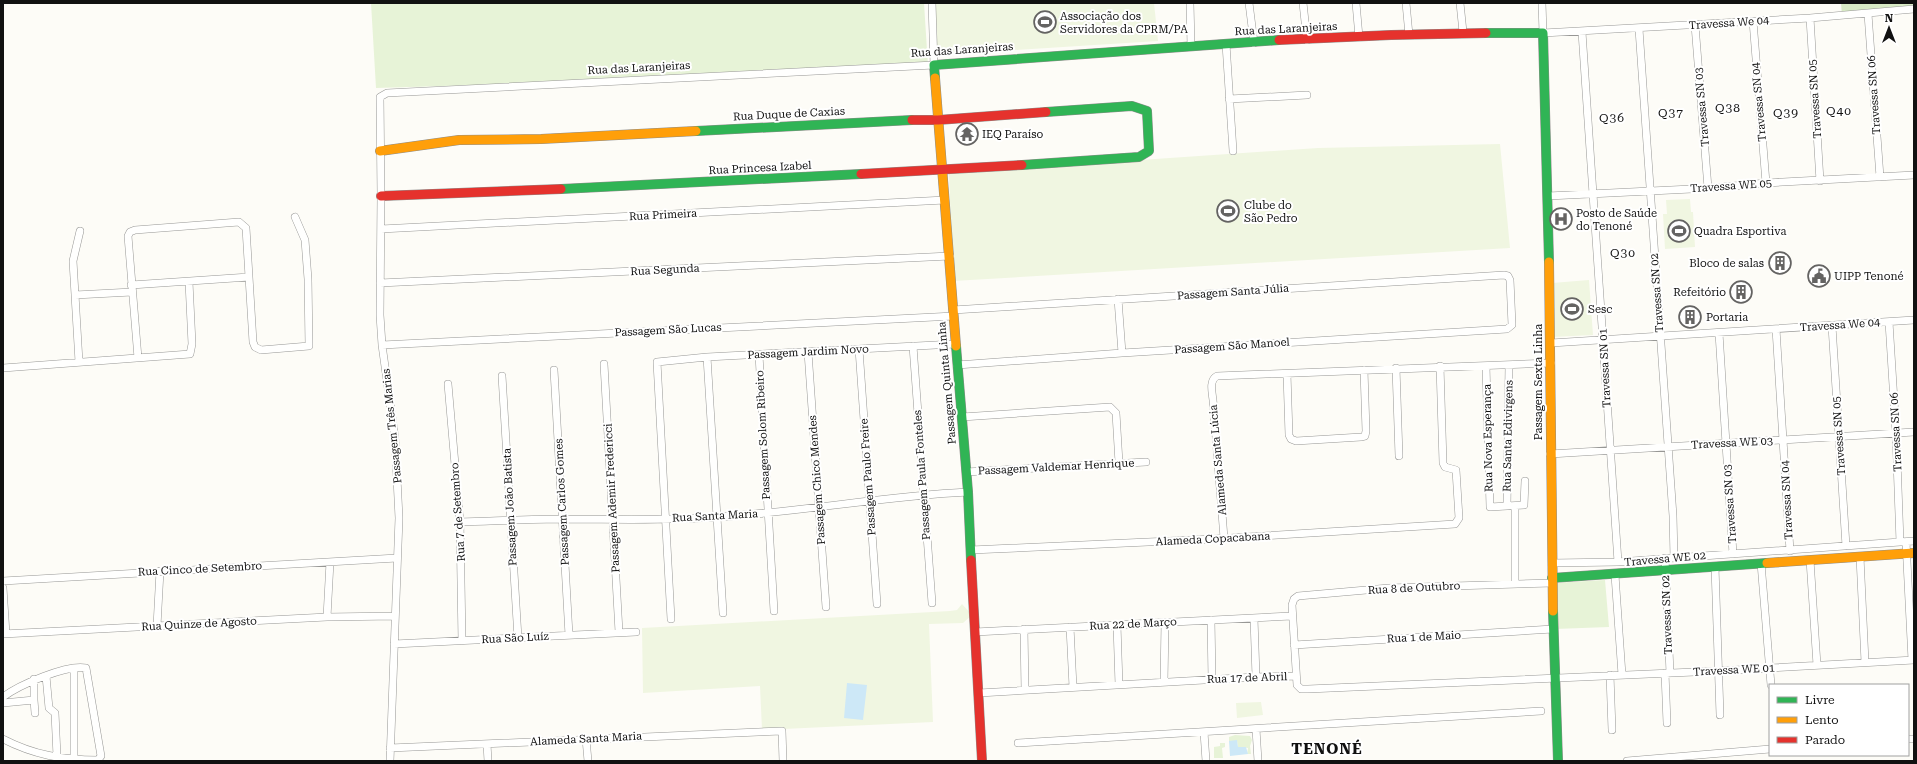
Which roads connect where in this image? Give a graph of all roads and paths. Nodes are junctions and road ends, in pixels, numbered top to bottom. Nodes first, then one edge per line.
1 (932, 3) edge
2 (1190, 3) edge
3 (1249, 3) edge
4 (1303, 3) edge
5 (1356, 3) edge
6 (1406, 3) edge
7 (1460, 3) edge
8 (1542, 3) edge
9 (1914, 9) edge
10 (1868, 14) junction
11 (1810, 18) junction
12 (1753, 21) junction
13 (1695, 25) junction
14 (1639, 29) junction
15 (1464, 32) junction
16 (1582, 32) junction
17 (1543, 33) junction
18 (1409, 35) junction
19 (1359, 37) junction
20 (1307, 40) junction
21 (1254, 43) junction
22 (1226, 44) junction
23 (1191, 46) junction
24 (934, 65) junction
25 (383, 94) joint
26 (1307, 95) dead end
27 (1230, 99) junction
28 (938, 120) junction
29 (1233, 150) dead end
30 (380, 151) junction
31 (1139, 157) joint
32 (943, 170) junction
33 (1914, 175) edge
34 (1880, 177) junction
35 (1820, 180) junction
36 (1766, 183) junction
37 (1708, 188) junction
38 (1650, 192) junction
39 (1594, 194) junction
40 (381, 196) junction
41 (1548, 196) junction
42 (945, 200) junction
43 (295, 216) dead end
44 (381, 228) junction
45 (80, 231) dead end
46 (950, 256) junction
47 (249, 277) junction
48 (189, 282) junction
49 (380, 283) junction
50 (132, 288) junction
51 (75, 295) junction
52 (1118, 299) junction
53 (954, 313) junction
54 (1914, 320) edge
55 (1889, 322) junction
56 (1832, 326) junction
57 (1507, 329) joint
58 (1776, 329) junction
59 (1719, 333) junction
60 (1660, 336) junction
61 (1604, 341) junction
62 (955, 344) junction
63 (1550, 344) junction
64 (382, 345) junction
65 (913, 346) junction
66 (859, 349) junction
67 (808, 352) junction
68 (1122, 353) junction
69 (759, 355) junction
70 (707, 357) junction
71 (138, 358) junction
72 (79, 362) junction
73 (1551, 363) junction
74 (604, 364) dead end
75 (957, 365) junction
76 (1508, 365) junction
77 (1440, 366) junction
78 (1486, 366) junction
79 (3, 368) edge
80 (1396, 368) junction
81 (554, 370) dead end
82 (1364, 370) junction
83 (1287, 374) junction
84 (502, 376) dead end
85 (448, 384) dead end
86 (962, 417) junction
87 (1914, 432) edge
88 (1896, 433) junction
89 (1838, 436) junction
90 (1783, 440) junction
91 (1725, 443) junction
92 (1668, 447) junction
93 (1610, 451) junction
94 (1550, 454) junction
95 (1400, 456) dead end
96 (1146, 462) dead end
97 (1119, 463) junction
98 (966, 472) junction
99 (1525, 481) dead end
100 (968, 492) junction
101 (924, 494) junction
102 (870, 501) junction
103 (1507, 506) junction
104 (1516, 506) junction
105 (819, 507) junction
106 (768, 513) junction
107 (716, 517) junction
108 (563, 519) junction
109 (665, 519) junction
110 (511, 520) junction
111 (614, 520) junction
112 (460, 522) junction
113 (1224, 538) junction
114 (1914, 541) edge
115 (1903, 542) junction
116 (1846, 546) junction
117 (971, 550) junction
118 (1780, 551) junction
119 (1790, 551) junction
120 (1733, 554) junction
121 (1910, 554) edge
122 (1860, 557) junction
123 (396, 558) junction
124 (1665, 558) junction
125 (1674, 558) junction
126 (1810, 560) junction
127 (330, 562) junction
128 (1618, 562) junction
129 (1781, 562) junction
130 (1552, 563) junction
131 (1761, 563) junction
132 (1715, 567) junction
133 (160, 571) junction
134 (1666, 571) junction
135 (1615, 575) junction
136 (3, 581) edge
137 (1552, 581) junction
138 (1515, 584) junction
139 (3, 588) edge
140 (877, 604) dead end
141 (932, 604) dead end
142 (826, 607) dead end
143 (774, 611) dead end
144 (723, 613) dead end
145 (395, 616) junction
146 (1292, 616) junction
147 (327, 617) junction
148 (1254, 618) junction
149 (671, 619) dead end
150 (1211, 620) junction
151 (1164, 623) junction
152 (1117, 625) junction
153 (157, 626) junction
154 (1070, 626) junction
155 (1024, 629) junction
156 (1553, 629) junction
157 (619, 632) junction
158 (636, 632) dead end
159 (975, 632) junction
160 (4, 634) edge
161 (569, 635) junction
162 (518, 638) junction
163 (462, 641) junction
164 (394, 644) junction
165 (1294, 645) junction
166 (1913, 660) edge
167 (1865, 662) junction
168 (1818, 665) junction
169 (74, 668) junction
170 (1769, 668) junction
171 (1717, 671) junction
172 (1667, 673) junction
173 (1610, 675) junction
174 (1622, 675) junction
175 (46, 676) junction
176 (1256, 676) junction
177 (1296, 676) junction
178 (1554, 677) junction
179 (34, 679) junction
180 (1212, 679) junction
181 (1164, 682) junction
182 (1771, 684) edge
183 (1119, 685) junction
184 (1073, 687) junction
185 (1025, 690) junction
186 (979, 693) junction
187 (3, 697) edge
188 (34, 700) junction
189 (3, 703) edge
190 (1541, 711) dead end
191 (35, 713) dead end
192 (1720, 716) dead end
193 (1667, 723) dead end
194 (1256, 729) junction
195 (1612, 730) dead end
196 (1204, 732) junction
197 (3, 738) edge
198 (586, 739) junction
199 (487, 744) junction
200 (1018, 744) dead end
201 (390, 748) junction
202 (1769, 749) edge
203 (57, 756) junction
204 (74, 760) junction
205 (390, 761) edge
206 (488, 761) edge
207 (588, 761) edge
208 (783, 761) edge
209 (982, 761) edge
210 (1206, 761) edge
211 (1258, 761) edge
212 (1558, 761) edge
213 (1627, 761) edge

1 - 24 street, Passagem Quinta Linha
2 - 23 street
3 - 21 street
4 - 20 street
5 - 19 street
6 - 18 street
7 - 15 street
8 - 17 street, Passagem Sexta Linha
9 - 10 street, Travessa We 04
10 - 11 street, Travessa We 04
10 - 34 street, Travessa SN 06
11 - 12 street, Travessa We 04
11 - 35 street, Travessa SN 05
12 - 13 street, Travessa We 04
12 - 36 street, Travessa SN 04
13 - 14 street, Travessa We 04
13 - 37 street, Travessa SN 03
14 - 16 street, Travessa We 04
14 - 38 street, Travessa SN 02
15 - 17 street, Rua das Laranjeiras
15 - 18 street, Rua das Laranjeiras
16 - 17 street, Travessa We 04
16 - 39 street, Travessa SN 01
17 - 41 street, Passagem Sexta Linha
18 - 19 street, Rua das Laranjeiras
19 - 20 street, Rua das Laranjeiras
20 - 21 street, Rua das Laranjeiras
21 - 22 street, Rua das Laranjeiras
22 - 23 street, Rua das Laranjeiras
22 - 27 street
23 - 24 street, Rua das Laranjeiras
24 - 25 street, Rua das Laranjeiras
24 - 28 street, Passagem Quinta Linha
25 - 30 street, Passagem Três Marias
26 - 27 street
27 - 29 street
28 - 30 street, Rua Duque de Caxias
28 - 31 street, Rua Duque de Caxias
28 - 32 street, Passagem Quinta Linha
30 - 40 street, Passagem Três Marias
31 - 32 street, Rua Princesa Izabel
32 - 40 street, Rua Princesa Izabel
32 - 42 street, Passagem Quinta Linha
33 - 34 street, Travessa WE 05
34 - 35 street, Travessa WE 05
35 - 36 street, Travessa WE 05
36 - 37 street, Travessa WE 05
37 - 38 street, Travessa WE 05
38 - 39 street, Travessa WE 05
38 - 60 street, Travessa SN 02
39 - 41 street, Travessa WE 05
39 - 61 street, Travessa SN 01
40 - 44 street, Passagem Três Marias
41 - 63 street, Passagem Sexta Linha
42 - 44 street, Rua Primeira
42 - 46 street, Passagem Quinta Linha
43 - 47 street
44 - 49 street, Passagem Três Marias
45 - 51 street
46 - 49 street, Rua Segunda
46 - 53 street, Passagem Quinta Linha
47 - 48 street
47 - 50 street
48 - 50 street
48 - 71 street
49 - 64 street, Passagem Três Marias
50 - 51 street
50 - 71 street
51 - 72 street
52 - 53 street, Passagem Santa Júlia
52 - 57 street, Passagem Santa Júlia
52 - 68 street
53 - 62 street, Passagem Quinta Linha
53 - 64 street, Passagem São Lucas
54 - 55 street, Travessa We 04
55 - 56 street, Travessa We 04
55 - 88 street, Travessa SN 06
56 - 58 street, Travessa We 04
56 - 89 street, Travessa SN 05
57 - 68 street, Passagem São Manoel
58 - 59 street, Travessa We 04
58 - 90 street, Travessa SN 04
59 - 60 street, Travessa We 04
59 - 91 street, Travessa SN 03
60 - 61 street, Travessa We 04
60 - 92 street, Travessa SN 02
61 - 63 street, Travessa We 04
61 - 93 street, Travessa SN 01
62 - 65 street, Passagem Jardim Novo
62 - 75 street, Passagem Quinta Linha
63 - 73 street, Passagem Sexta Linha
64 - 123 street, Passagem Três Marias
65 - 66 street, Passagem Jardim Novo
65 - 101 street, Passagem Paula Fonteles
66 - 67 street, Passagem Jardim Novo
66 - 102 street, Passagem Paulo Freire
67 - 69 street, Passagem Jardim Novo
67 - 105 street, Passagem Chico Mendes
68 - 75 street, Passagem São Manoel
69 - 70 street, Passagem Jardim Novo
69 - 106 street, Passagem Solom Ribeiro
70 - 107 street
70 - 109 street, Passagem Jardim Novo
71 - 72 street
72 - 79 street
73 - 76 street
73 - 94 street, Passagem Sexta Linha
74 - 111 street, Passagem Ademir Fredericci
75 - 86 street, Passagem Quinta Linha
76 - 78 street
76 - 103 street, Rua Santa Edivirgens
77 - 78 street
77 - 80 street
77 - 113 street, Alameda Copacabana
78 - 103 street, Rua Nova Esperança
80 - 82 street
80 - 95 street
81 - 108 street, Passagem Carlos Gomes
82 - 83 street
82 - 83 street
83 - 113 street, Alameda Santa Lúcia
84 - 110 street, Passagem João Batista
85 - 112 street, Rua 7 de Setembro
86 - 97 street
86 - 98 street, Passagem Quinta Linha
87 - 88 street, Travessa WE 03
88 - 89 street, Travessa WE 03
88 - 115 street, Travessa SN 06
89 - 90 street, Travessa WE 03
89 - 116 street, Travessa SN 05
90 - 91 street, Travessa WE 03
90 - 119 street, Travessa SN 04
91 - 92 street, Travessa WE 03
91 - 120 street, Travessa SN 03
92 - 93 street, Travessa WE 03
92 - 125 street, Travessa SN 02
93 - 94 street, Travessa WE 03
93 - 128 street, Travessa SN 01
94 - 130 street, Passagem Sexta Linha
96 - 97 street, Passagem Valdemar Henrique
97 - 98 street, Passagem Valdemar Henrique
98 - 100 street, Passagem Quinta Linha
99 - 104 street
100 - 101 street, Rua Santa Maria
100 - 117 street, Passagem Quinta Linha
101 - 102 street, Rua Santa Maria
101 - 141 street, Passagem Paula Fonteles
102 - 105 street, Rua Santa Maria
102 - 140 street, Passagem Paulo Freire
103 - 104 street
104 - 138 street
105 - 106 street, Rua Santa Maria
105 - 142 street, Passagem Chico Mendes
106 - 107 street, Rua Santa Maria
106 - 143 street, Passagem Solom Ribeiro
107 - 109 street, Rua Santa Maria
107 - 144 street
108 - 110 street, Rua Santa Maria
108 - 111 street, Rua Santa Maria
108 - 161 street, Passagem Carlos Gomes
109 - 111 street, Rua Santa Maria
109 - 149 street
110 - 112 street, Rua Santa Maria
110 - 162 street, Passagem João Batista
111 - 157 street, Passagem Ademir Fredericci
112 - 163 street, Rua 7 de Setembro
113 - 117 street, Alameda Copacabana
114 - 115 street, Travessa WE 02
115 - 116 street, Travessa WE 02
115 - 121 street, Travessa SN 06
116 - 119 street, Travessa WE 02
117 - 159 street, Passagem Quinta Linha
118 - 119 street, Travessa WE 02
118 - 120 street, Travessa WE 02
118 - 129 street
120 - 125 street, Travessa WE 02
121 - 122 street, Travessa WE 02
121 - 166 street, Travessa SN 06
122 - 126 street, Travessa WE 02
122 - 167 street
123 - 127 street, Rua Cinco de Setembro
123 - 145 street, Passagem Três Marias
124 - 125 street, Travessa WE 02
124 - 128 street, Travessa WE 02
124 - 134 street, Travessa SN 02
126 - 129 street, Travessa WE 02
126 - 168 street
127 - 133 street, Rua Cinco de Setembro
127 - 147 street
128 - 130 street, Travessa WE 02
129 - 131 street, Travessa WE 02
130 - 137 street, Passagem Sexta Linha
131 - 132 street, Travessa WE 02
131 - 170 street
132 - 134 street, Travessa WE 02
132 - 171 street
133 - 136 street, Rua Cinco de Setembro
133 - 153 street
134 - 135 street, Travessa WE 02
134 - 172 street, Travessa SN 02
135 - 137 street, Travessa WE 02
135 - 174 street
137 - 138 street, Rua 8 de Outubro
137 - 156 street, Passagem Sexta Linha
138 - 146 street, Rua 8 de Outubro
139 - 160 street
145 - 147 street, Rua Quinze de Agosto
145 - 164 street, Passagem Três Marias
146 - 148 street, Rua 22 de Março
146 - 165 street
147 - 153 street, Rua Quinze de Agosto
148 - 150 street, Rua 22 de Março
148 - 176 street
150 - 151 street, Rua 22 de Março
150 - 180 street
151 - 152 street, Rua 22 de Março
151 - 181 street
152 - 154 street, Rua 22 de Março
152 - 183 street
153 - 160 street, Rua Quinze de Agosto
154 - 155 street, Rua 22 de Março
154 - 184 street
155 - 159 street, Rua 22 de Março
155 - 185 street
156 - 165 street, Rua 1 de Maio
156 - 178 street, Passagem Sexta Linha
157 - 158 street, Rua São Luíz
157 - 161 street, Rua São Luíz
159 - 186 street, Passagem Quinta Linha
161 - 162 street, Rua São Luíz
162 - 163 street, Rua São Luíz
163 - 164 street, Rua São Luíz
164 - 201 street, Passagem Três Marias
165 - 177 street
166 - 167 street, Travessa WE 01
167 - 168 street, Travessa WE 01
168 - 170 street, Travessa WE 01
169 - 175 street
169 - 204 street
169 - 204 street
170 - 171 street, Travessa WE 01
170 - 182 street
171 - 172 street, Travessa WE 01
171 - 192 street
172 - 174 street, Travessa WE 01
172 - 193 street, Travessa SN 02
173 - 174 street, Travessa WE 01
173 - 178 street, Travessa WE 01
173 - 195 street
175 - 179 street
175 - 203 street
176 - 177 street, Rua 17 de Abril
176 - 180 street, Rua 17 de Abril
177 - 178 street, Rua 17 de Abril
178 - 212 street, Passagem Sexta Linha
179 - 187 street
179 - 188 street
180 - 181 street, Rua 17 de Abril
181 - 183 street, Rua 17 de Abril
183 - 184 street, Rua 17 de Abril
184 - 185 street, Rua 17 de Abril
185 - 186 street, Rua 17 de Abril
186 - 209 street, Passagem Quinta Linha
188 - 189 street
188 - 191 street
190 - 194 street
194 - 196 street
194 - 211 street
196 - 200 street
196 - 210 street
197 - 203 street
198 - 199 street, Alameda Santa Maria
198 - 207 street
198 - 208 street, Alameda Santa Maria
199 - 201 street, Alameda Santa Maria
199 - 206 street
201 - 205 street, Passagem Três Marias
202 - 213 street
203 - 204 street

